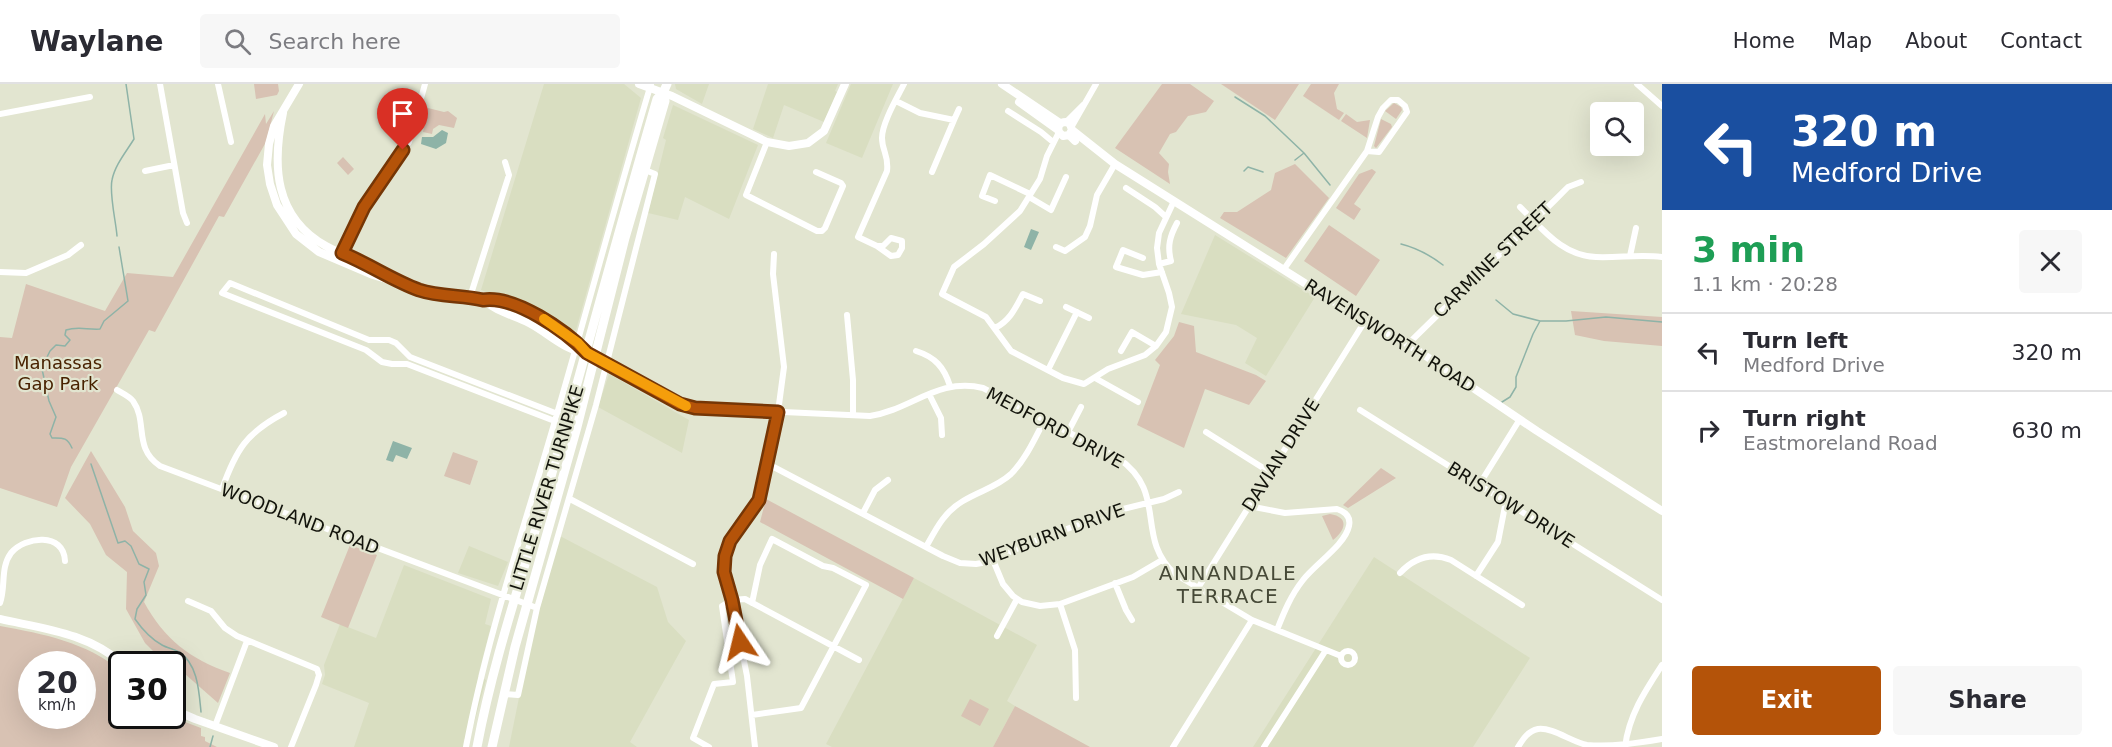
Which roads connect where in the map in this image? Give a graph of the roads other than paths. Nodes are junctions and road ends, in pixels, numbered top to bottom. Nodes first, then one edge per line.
1 (160, 84) edge
2 (218, 84) edge
3 (299, 84) edge
4 (418, 84) edge
5 (425, 84) edge
6 (639, 84) edge
7 (844, 84) edge
8 (904, 84) edge
9 (1002, 84) edge
10 (1096, 84) edge
11 (1637, 84) edge
12 (650, 86) edge
13 (1013, 87) edge
14 (665, 89) edge
15 (90, 97) dead end
16 (896, 101) junction
17 (1662, 106) edge
18 (959, 109) dead end
19 (284, 110) junction
20 (1008, 111) dead end
21 (0, 114) edge
22 (954, 120) junction
23 (1065, 129) junction
24 (231, 142) dead end
25 (767, 142) junction
26 (1053, 142) junction
27 (1367, 151) junction
28 (505, 162) dead end
29 (1115, 164) junction
30 (174, 165) junction
31 (146, 171) dead end
32 (645, 171) junction
33 (816, 172) dead end
34 (932, 172) dead end
35 (1066, 177) dead end
36 (1581, 182) dead end
37 (1126, 188) dead end
38 (620, 189) junction
39 (281, 191) junction
40 (633, 193) junction
41 (273, 194) junction
42 (1030, 196) junction
43 (649, 198) junction
44 (995, 201) dead end
45 (1174, 201) junction
46 (1520, 207) dead end
47 (1166, 217) junction
48 (1534, 220) junction
49 (187, 223) dead end
50 (1177, 223) dead end
51 (1636, 228) dead end
52 (81, 245) dead end
53 (877, 246) dead end
54 (1056, 247) dead end
55 (342, 253) junction
56 (774, 254) dead end
57 (1630, 256) junction
58 (1662, 257) edge
59 (1143, 258) dead end
60 (339, 261) junction
61 (1159, 264) junction
62 (1284, 269) junction
63 (0, 272) edge
64 (1162, 272) junction
65 (395, 281) junction
66 (470, 297) junction
67 (483, 300) junction
68 (1040, 302) dead end
69 (1066, 308) dead end
70 (1077, 312) junction
71 (847, 315) dead end
72 (1089, 318) dead end
73 (1365, 321) junction
74 (995, 328) junction
75 (1408, 344) junction
76 (1156, 346) junction
77 (576, 347) junction
78 (915, 351) dead end
79 (1121, 351) dead end
80 (591, 356) junction
81 (606, 365) junction
82 (1048, 370) junction
83 (1095, 378) junction
84 (950, 386) junction
85 (117, 390) dead end
86 (929, 394) junction
87 (1138, 402) dead end
88 (1081, 407) dead end
89 (1360, 410) dead end
90 (778, 412) junction
91 (284, 413) dead end
92 (557, 414) junction
93 (853, 415) junction
94 (1045, 419) junction
95 (1520, 419) junction
96 (555, 421) junction
97 (567, 422) junction
98 (1068, 432) junction
99 (1206, 432) dead end
100 (942, 435) dead end
101 (768, 464) junction
102 (1271, 473) junction
103 (888, 480) dead end
104 (1479, 484) junction
105 (222, 489) junction
106 (1179, 492) dead end
107 (570, 499) junction
108 (1506, 501) junction
109 (1149, 502) junction
110 (1249, 506) junction
111 (1662, 511) edge
112 (863, 513) junction
113 (926, 547) junction
114 (993, 560) junction
115 (1162, 560) junction
116 (65, 561) dead end
117 (693, 564) dead end
118 (1400, 573) dead end
119 (1476, 576) junction
120 (1115, 583) junction
121 (1197, 588) junction
122 (503, 596) junction
123 (1017, 599) junction
124 (514, 600) junction
125 (732, 600) junction
126 (1662, 600) edge
127 (188, 601) dead end
128 (0, 603) edge
129 (752, 603) junction
130 (527, 604) junction
131 (1060, 604) junction
132 (1522, 605) dead end
133 (537, 608) junction
134 (0, 619) edge
135 (1132, 620) dead end
136 (1252, 620) junction
137 (1277, 630) junction
138 (997, 636) dead end
139 (247, 641) junction
140 (833, 647) junction
141 (1326, 650) junction
142 (108, 652) edge
143 (1341, 656) dead end
144 (859, 660) dead end
145 (1662, 665) edge
146 (504, 694) junction
147 (1076, 698) dead end
148 (186, 715) edge
149 (752, 715) junction
150 (215, 726) junction
151 (1662, 739) edge
152 (1625, 746) edge
153 (274, 747) edge
154 (291, 747) edge
155 (466, 747) edge
156 (477, 747) edge
157 (492, 747) edge
158 (709, 747) edge
159 (755, 747) edge
160 (1173, 747) edge
161 (1264, 747) edge
162 (1518, 747) edge

1 - 30 street
2 - 24 street
3 - 19 street, MEDFORD DRIVE
4 - 5 street
5 - 55 street
6 - 12 street
7 - 25 street
8 - 16 street
9 - 13 main road, RAVENSWORTH ROAD
10 - 23 street
11 - 17 street
12 - 14 street
12 - 38 street
13 - 23 main road, RAVENSWORTH ROAD
14 - 25 street
14 - 32 main road, LITTLE RIVER TURNPIKE
14 - 40 main road, LITTLE RIVER TURNPIKE
15 - 21 street
16 - 22 street
16 - 53 street
18 - 22 street
19 - 39 street, MEDFORD DRIVE
19 - 41 street, MEDFORD DRIVE
20 - 26 street
22 - 34 street
23 - 26 street
23 - 29 main road, RAVENSWORTH ROAD
25 - 33 street
26 - 42 street
27 - 27 street
27 - 62 street
28 - 66 street
29 - 45 main road, RAVENSWORTH ROAD
29 - 54 street
30 - 31 street
30 - 49 street
32 - 40 main road, LITTLE RIVER TURNPIKE
32 - 43 street
35 - 42 street
36 - 48 street, CARMINE STREET
37 - 47 street
38 - 40 street
38 - 77 street
39 - 41 street
39 - 55 street, MEDFORD DRIVE
40 - 43 street
40 - 80 main road, LITTLE RIVER TURNPIKE
41 - 60 street, MEDFORD DRIVE
42 - 44 street
42 - 74 street
43 - 81 street
45 - 47 street
45 - 62 main road, RAVENSWORTH ROAD
46 - 48 street
47 - 61 street
48 - 57 street
48 - 75 street, CARMINE STREET
50 - 61 street
51 - 57 street
52 - 63 street
55 - 60 street
55 - 65 street, MEDFORD DRIVE
56 - 90 street
57 - 58 street
59 - 64 street
60 - 65 street, MEDFORD DRIVE
61 - 64 street
62 - 73 main road, RAVENSWORTH ROAD
64 - 76 street
65 - 66 street, MEDFORD DRIVE
66 - 67 street, MEDFORD DRIVE
67 - 77 street, MEDFORD DRIVE
67 - 77 street, MEDFORD DRIVE
68 - 74 street
69 - 70 street
70 - 72 street
70 - 82 street
71 - 93 street
73 - 75 main road, RAVENSWORTH ROAD
73 - 102 street, DAVIAN DRIVE
74 - 82 street
75 - 95 main road, RAVENSWORTH ROAD
76 - 79 street
76 - 83 street
77 - 80 street, MEDFORD DRIVE
77 - 92 street
78 - 84 street
80 - 81 street, MEDFORD DRIVE
80 - 97 main road, LITTLE RIVER TURNPIKE
80 - 130 main road, LITTLE RIVER TURNPIKE
81 - 90 street, MEDFORD DRIVE
81 - 107 street
82 - 83 street
83 - 87 street
84 - 86 street, MEDFORD DRIVE
84 - 94 street, MEDFORD DRIVE
85 - 105 street, WOODLAND ROAD
86 - 93 street, MEDFORD DRIVE
86 - 100 street
88 - 98 street
89 - 104 street, BRISTOW DRIVE
90 - 93 street, MEDFORD DRIVE
90 - 101 street
91 - 105 street
92 - 96 street
92 - 96 street
92 - 97 street
94 - 98 street, MEDFORD DRIVE
94 - 113 street
95 - 104 street
95 - 111 main road, RAVENSWORTH ROAD
96 - 97 street
96 - 122 street
97 - 124 main road, LITTLE RIVER TURNPIKE
98 - 109 street, MEDFORD DRIVE
99 - 102 street
101 - 112 street, WEYBURN DRIVE
101 - 125 street
102 - 110 street, DAVIAN DRIVE
103 - 112 street
104 - 108 street, BRISTOW DRIVE
105 - 122 street, WOODLAND ROAD
106 - 109 street, WEYBURN DRIVE
107 - 117 street
107 - 133 street
108 - 119 street
108 - 126 street, BRISTOW DRIVE
109 - 114 street, WEYBURN DRIVE
109 - 115 street, MEDFORD DRIVE
110 - 121 street, DAVIAN DRIVE
110 - 137 street
112 - 113 street, WEYBURN DRIVE
113 - 114 street, WEYBURN DRIVE
114 - 123 street
115 - 120 street
115 - 121 street, MEDFORD DRIVE
116 - 128 street
118 - 119 street
119 - 132 street
120 - 131 street
120 - 135 street
121 - 136 street, MEDFORD DRIVE
122 - 124 street, WOODLAND ROAD
122 - 155 street
123 - 131 street
123 - 138 street
124 - 130 street, WOODLAND ROAD
124 - 156 main road, LITTLE RIVER TURNPIKE
125 - 129 street
125 - 149 street
125 - 158 street
127 - 139 street
129 - 140 street
129 - 140 street
130 - 133 street, WOODLAND ROAD
130 - 146 main road, LITTLE RIVER TURNPIKE
131 - 147 street
133 - 146 street
134 - 142 main road
136 - 137 street, MEDFORD DRIVE
136 - 160 street
137 - 141 street, MEDFORD DRIVE
139 - 150 street
139 - 154 street
140 - 144 street
140 - 149 street
141 - 143 street, MEDFORD DRIVE
141 - 161 street
145 - 152 street
146 - 157 main road, LITTLE RIVER TURNPIKE
148 - 150 main road
149 - 159 street
150 - 153 main road
151 - 152 street
152 - 162 street

